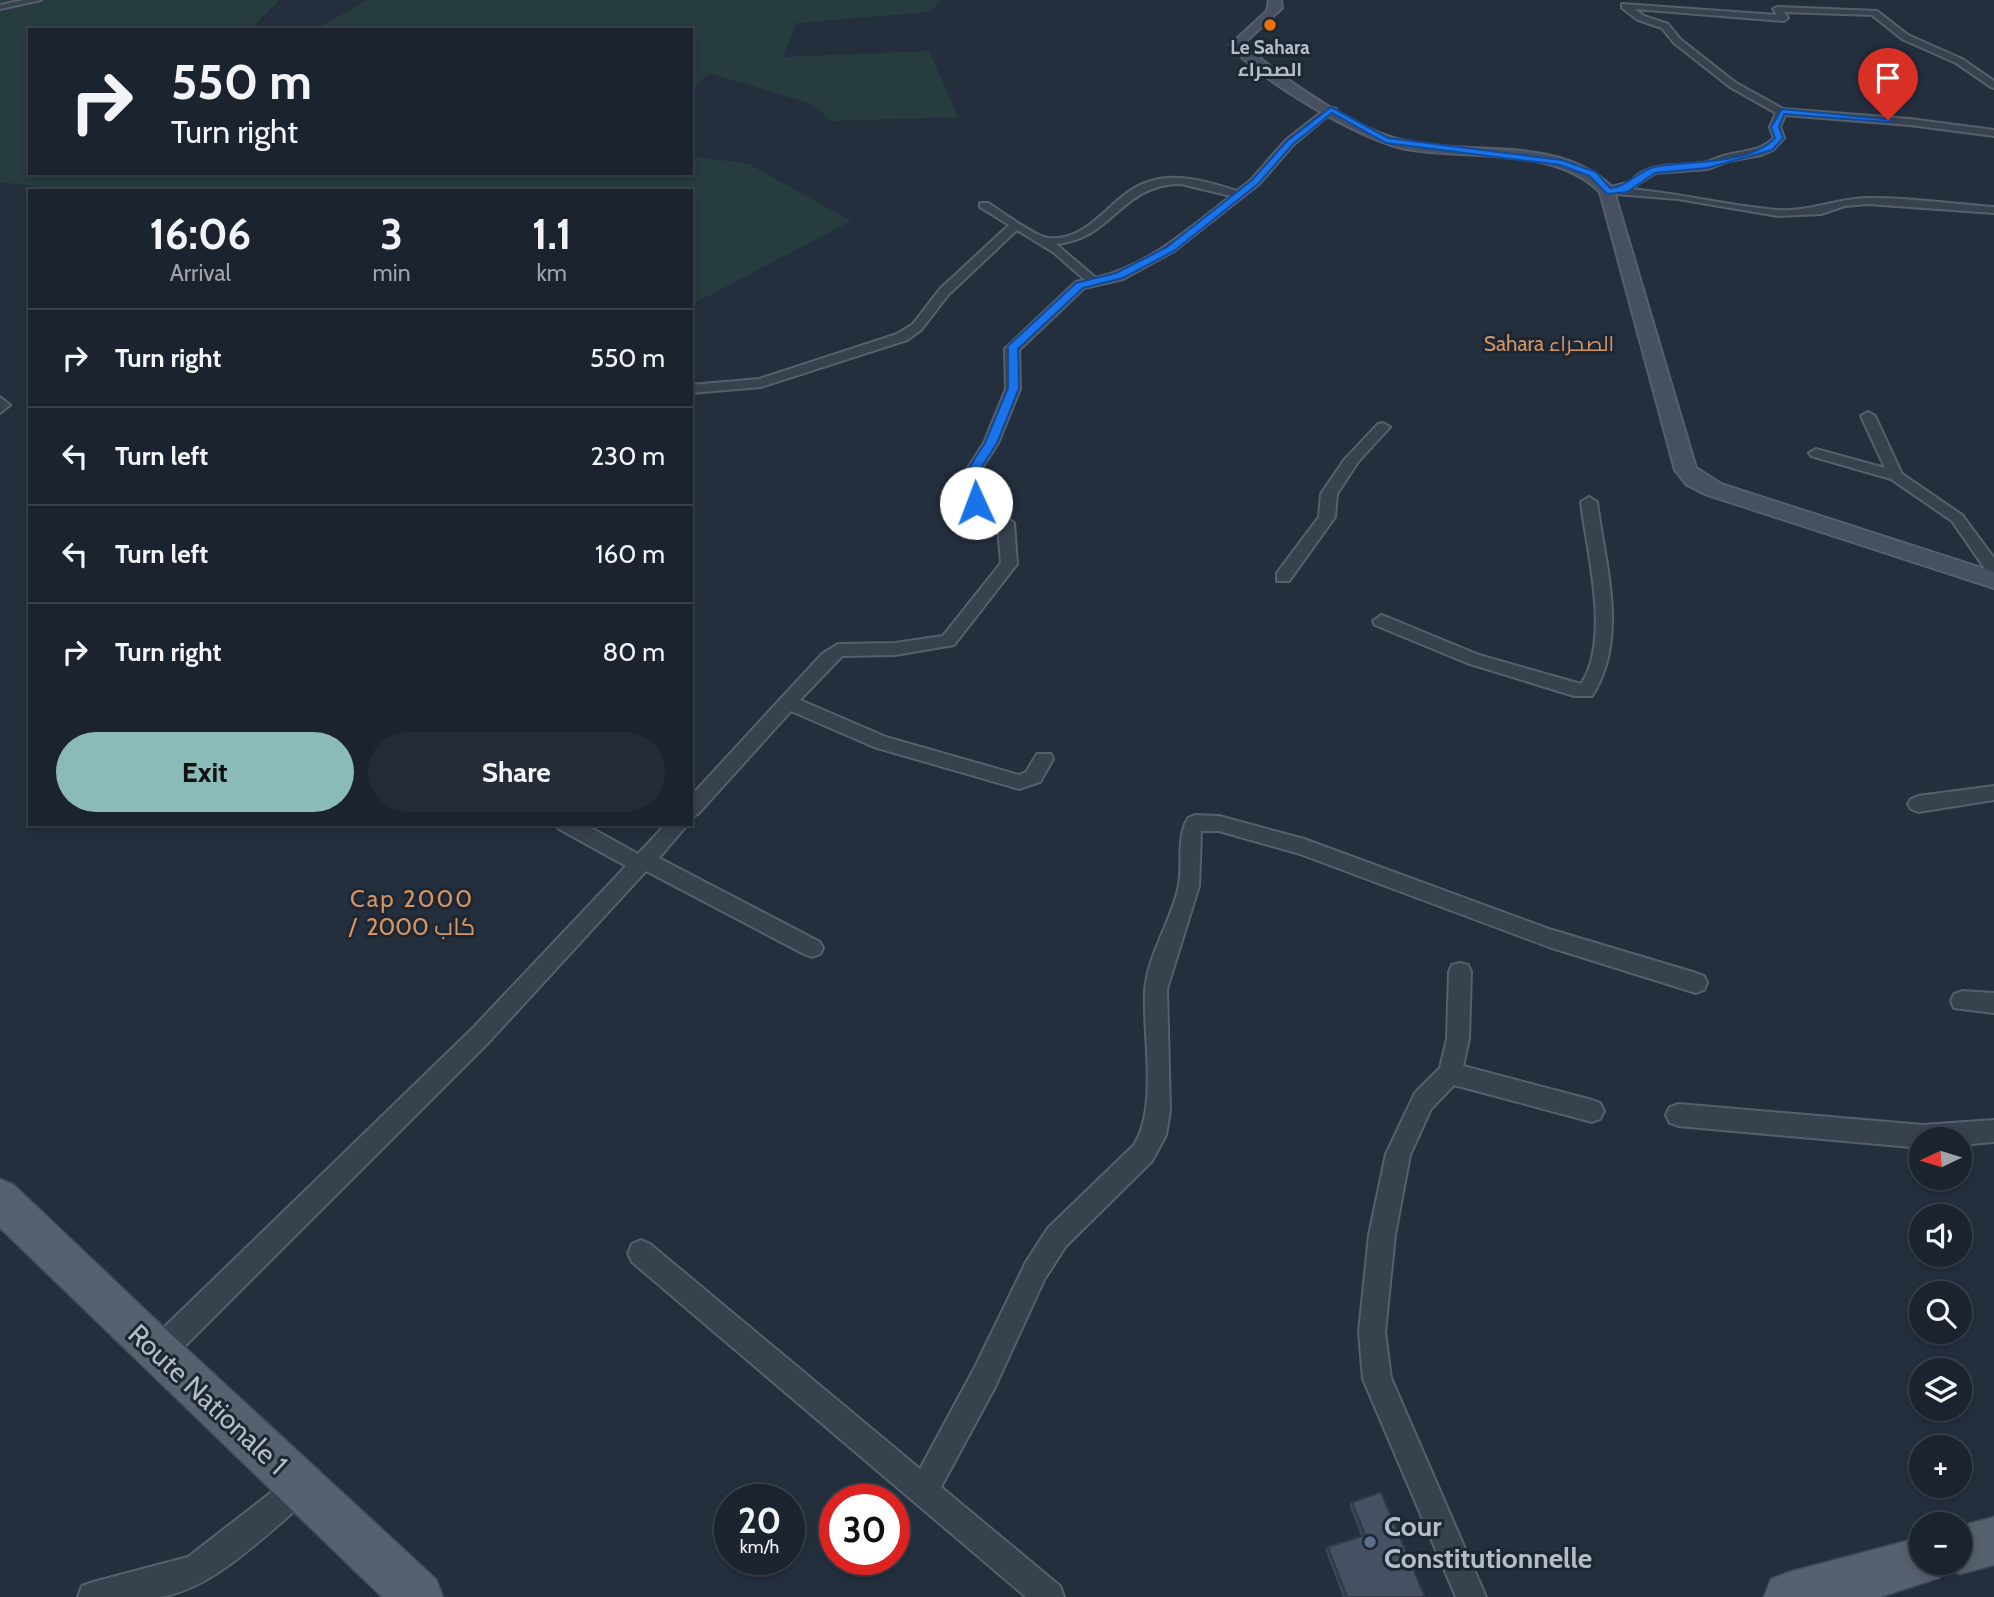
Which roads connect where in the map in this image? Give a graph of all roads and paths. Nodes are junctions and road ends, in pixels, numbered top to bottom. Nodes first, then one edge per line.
1 (37, 0) edge
2 (1275, 0) edge
3 (1786, 0) edge
4 (0, 7) edge
5 (1797, 7) junction
6 (1994, 85) edge
7 (1331, 109) junction
8 (1782, 112) junction
9 (1994, 133) edge
10 (1607, 191) junction
11 (1239, 195) junction
12 (984, 205) dead end
13 (1994, 210) edge
14 (1016, 225) junction
15 (1043, 242) junction
16 (1092, 280) junction
17 (693, 389) edge
18 (0, 401) edge
19 (0, 409) edge
20 (1868, 416) dead end
21 (1383, 427) dead end
22 (1816, 453) dead end
23 (1896, 475) junction
24 (1589, 502) dead end
25 (1994, 569) edge
26 (1283, 577) dead end
27 (1994, 580) edge
28 (1381, 621) dead end
29 (788, 702) junction
30 (1044, 759) dead end
31 (1994, 793) edge
32 (1918, 804) dead end
33 (693, 807) edge
34 (570, 826) edge
35 (676, 826) edge
36 (643, 863) junction
37 (811, 948) dead end
38 (1460, 972) dead end
39 (1696, 983) dead end
40 (1962, 1001) dead end
41 (1994, 1003) edge
42 (1450, 1073) junction
43 (1592, 1111) dead end
44 (1678, 1115) dead end
45 (1994, 1130) edge
46 (0, 1199) edge
47 (641, 1253) dead end
48 (158, 1353) junction
49 (300, 1487) junction
50 (923, 1492) junction
51 (1994, 1541) edge
52 (1972, 1547) edge
53 (1909, 1565) edge
54 (93, 1597) edge
55 (418, 1597) edge
56 (1049, 1597) edge
57 (1471, 1597) edge
58 (1789, 1597) edge

1 - 4 street
2 - 7 main road
3 - 5 street
5 - 6 street
5 - 8 street
7 - 10 main road
7 - 11 street
8 - 9 street
8 - 10 street
10 - 13 street
10 - 27 main road
11 - 15 street
11 - 16 street
12 - 14 street
14 - 15 street
14 - 17 street
15 - 16 street
16 - 29 street
18 - 19 street
20 - 23 street
21 - 26 street
22 - 23 street
23 - 25 street
24 - 28 street
29 - 30 street
29 - 33 street
31 - 32 street
34 - 36 street
35 - 36 street
36 - 37 street
36 - 48 street
38 - 42 street
39 - 50 street
40 - 41 street
42 - 43 street
42 - 57 street
44 - 45 street
46 - 48 main road, Route Nationale 1
47 - 50 street
48 - 49 main road, Route Nationale 1
49 - 54 street
49 - 55 main road, Route Nationale 1
50 - 56 street
51 - 52 main road
53 - 58 main road

